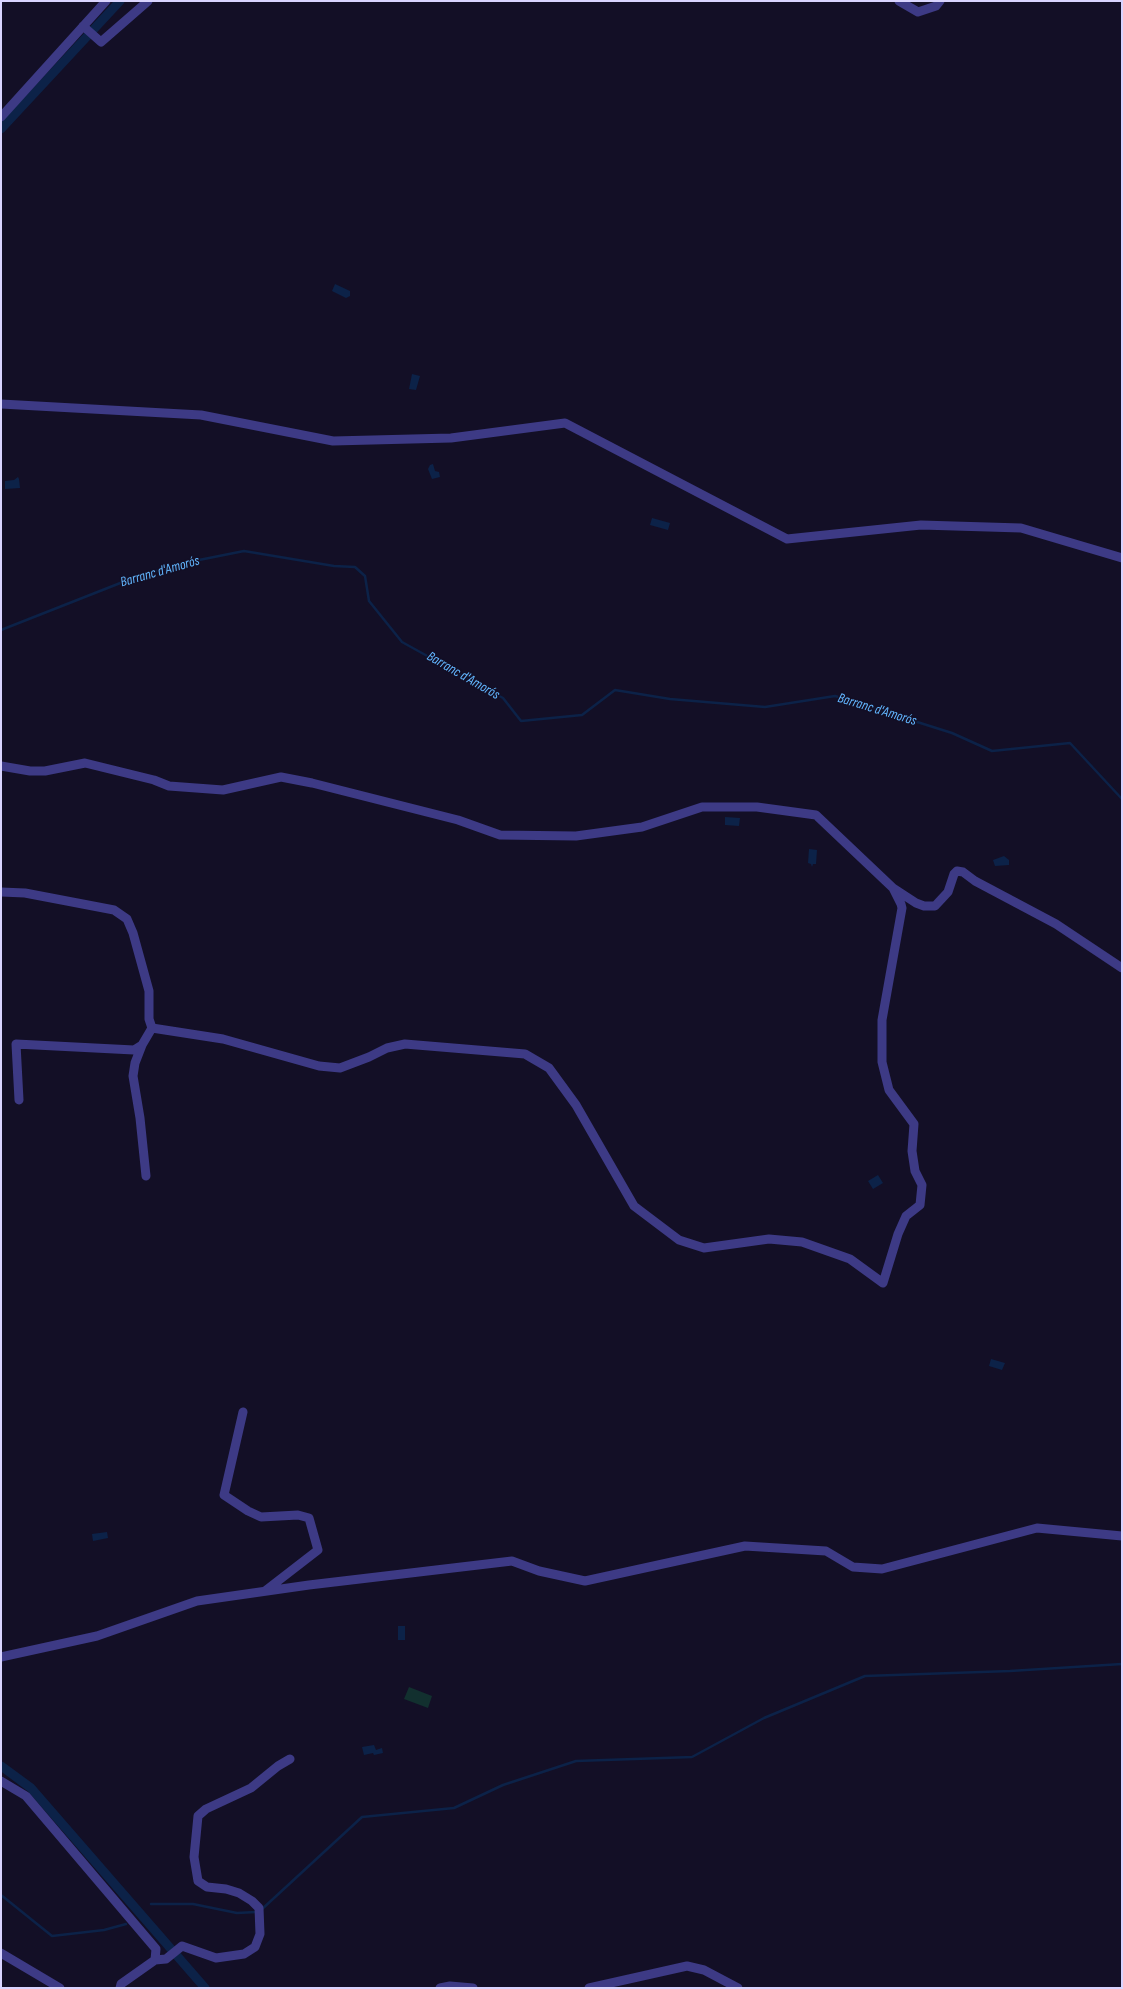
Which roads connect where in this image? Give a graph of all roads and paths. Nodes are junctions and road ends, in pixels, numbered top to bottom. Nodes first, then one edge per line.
1 (106, 1) edge
2 (148, 1) edge
3 (899, 1) edge
4 (940, 1) edge
5 (83, 26) junction
6 (1, 117) edge
7 (1, 404) edge
8 (1122, 558) edge
9 (1, 766) edge
10 (893, 888) junction
11 (1, 892) edge
12 (1122, 968) edge
13 (152, 1028) junction
14 (142, 1045) junction
15 (19, 1100) dead end
16 (146, 1176) dead end
17 (242, 1412) dead end
18 (1122, 1536) edge
19 (265, 1592) junction
20 (1, 1658) edge
21 (290, 1759) dead end
22 (1, 1781) edge
23 (1, 1953) edge
24 (155, 1960) junction
25 (60, 1988) edge
26 (120, 1988) edge
27 (440, 1988) edge
28 (473, 1988) edge
29 (589, 1988) edge
30 (738, 1988) edge

1 - 5 street
2 - 5 street
3 - 4 street
5 - 6 street
7 - 8 street
9 - 10 street
10 - 12 street
10 - 13 street
11 - 13 street
13 - 14 street
14 - 15 street
14 - 16 street
17 - 19 street
18 - 19 street
19 - 20 street
21 - 24 street
22 - 24 street
23 - 25 street
24 - 26 street
27 - 28 street
29 - 30 street

